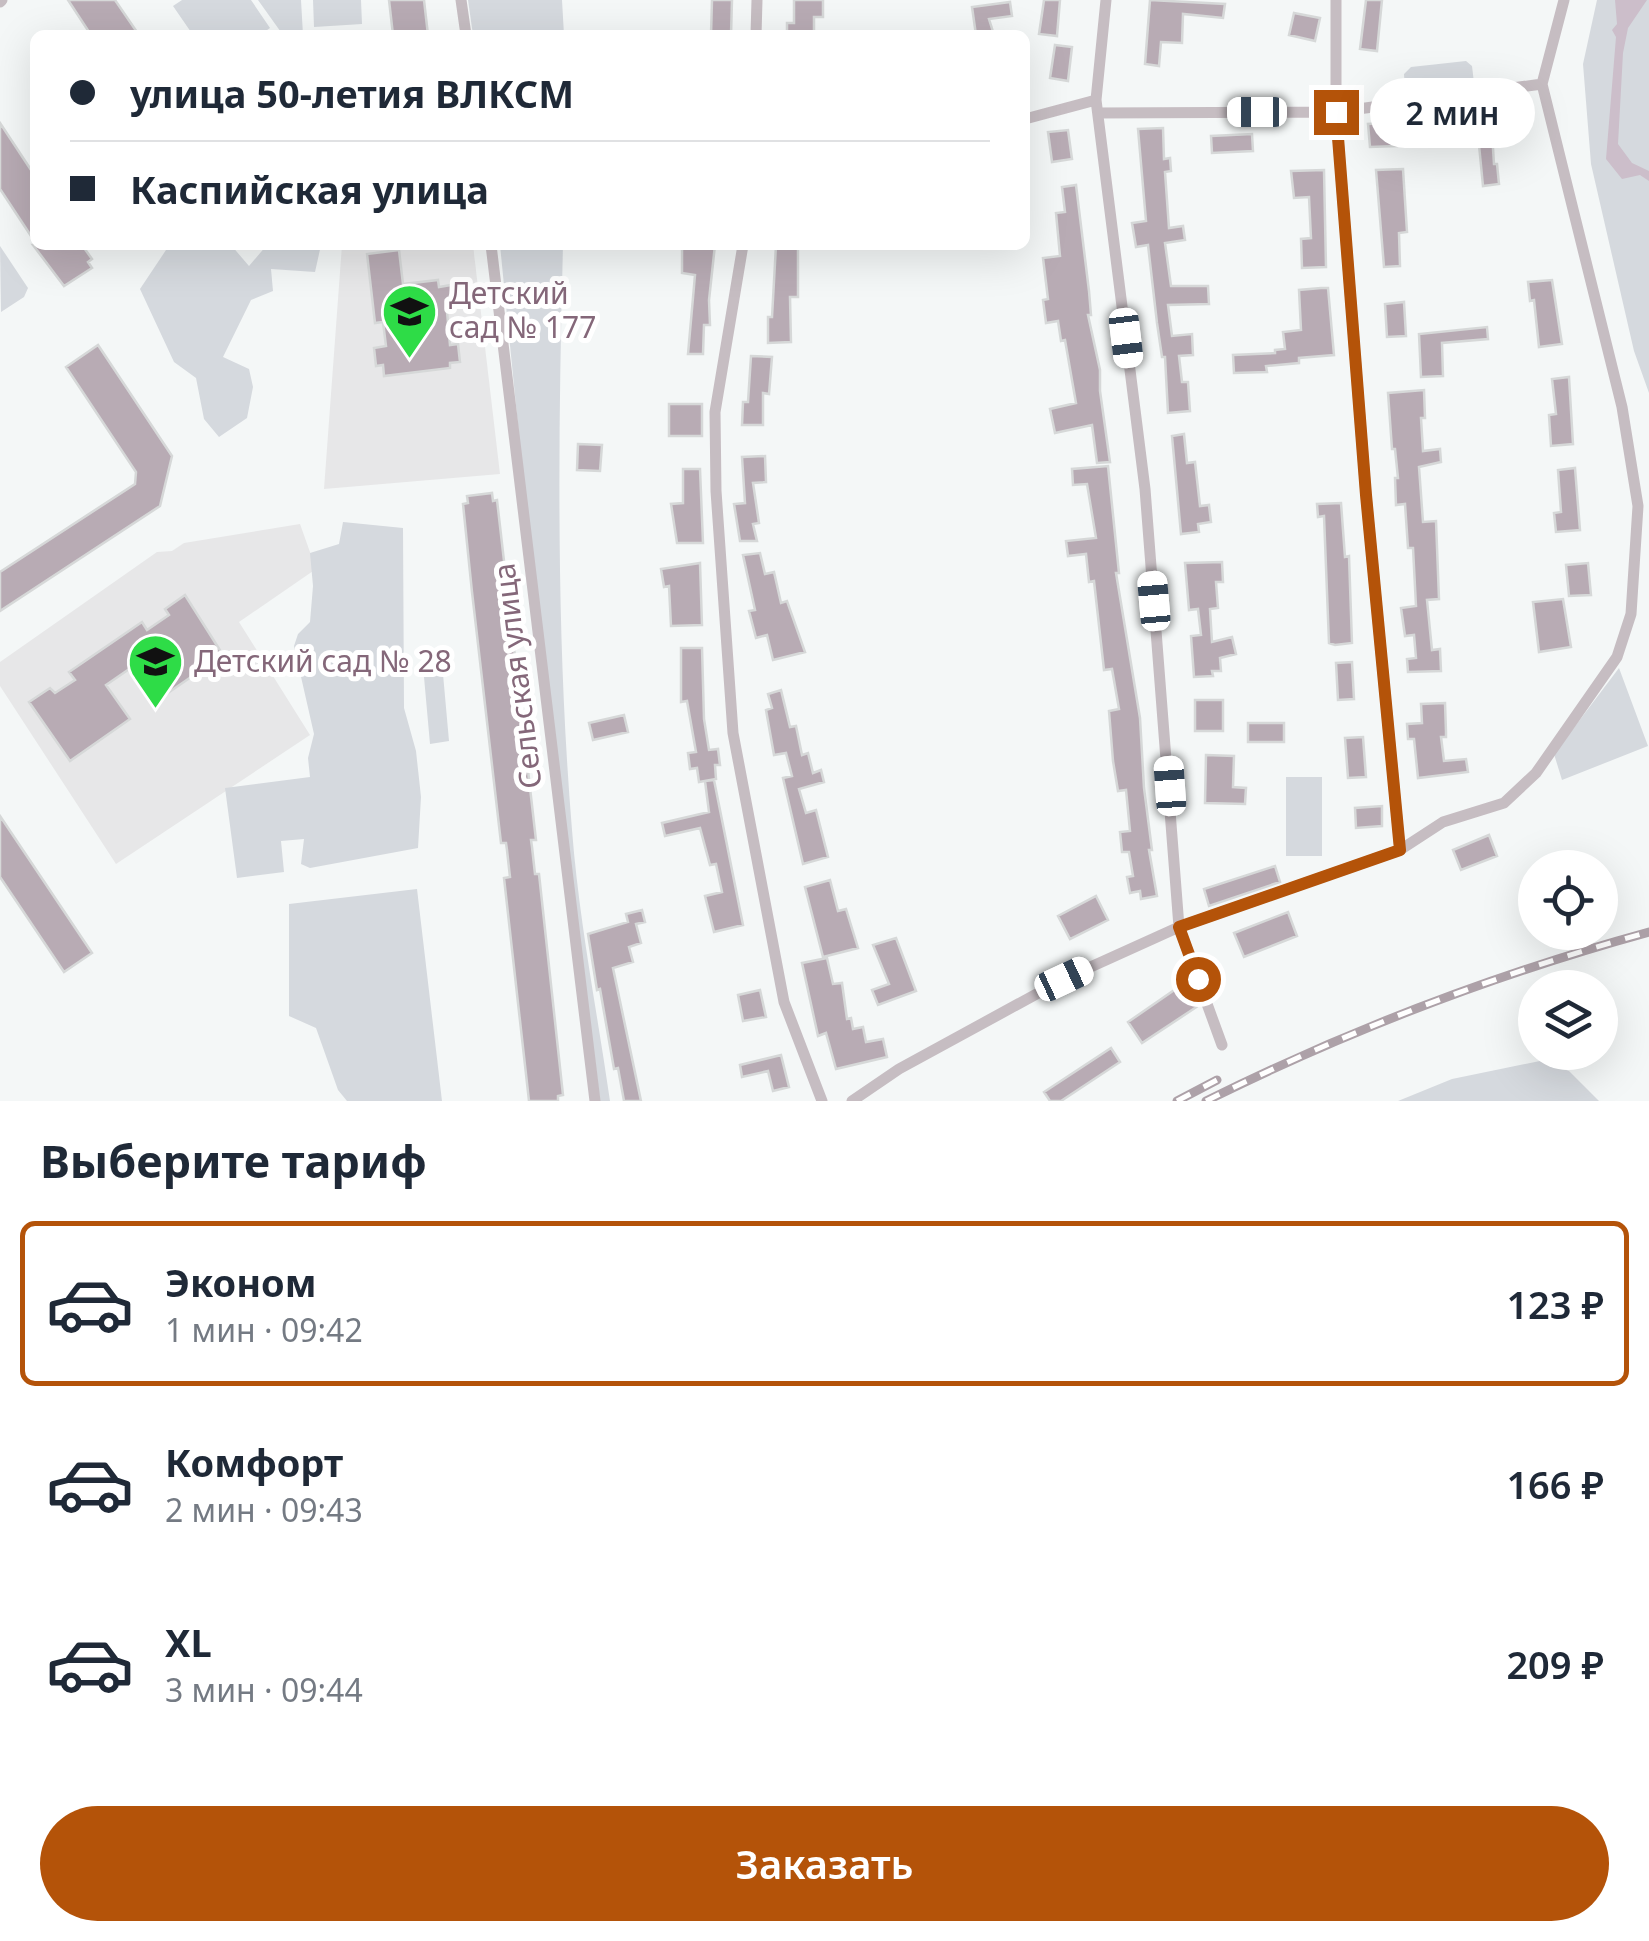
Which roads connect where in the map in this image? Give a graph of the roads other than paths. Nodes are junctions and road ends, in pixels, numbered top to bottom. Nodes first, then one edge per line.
1 (462, 0) edge
2 (757, 0) edge
3 (1106, 0) edge
4 (1336, 0) edge
5 (1564, 0) edge
6 (465, 30) edge
7 (756, 30) edge
8 (1542, 84) junction
9 (1097, 106) junction
10 (1336, 112) junction
11 (1030, 118) edge
12 (492, 250) edge
13 (742, 250) edge
14 (1400, 850) junction
15 (1179, 927) junction
16 (1222, 1045) dead end
17 (595, 1101) edge
18 (822, 1101) edge
19 (852, 1101) edge

1 - 6 street
2 - 7 street
3 - 9 street
4 - 10 street
5 - 8 street
8 - 10 street
8 - 14 street
9 - 10 street
9 - 11 street
9 - 15 street
10 - 14 street
12 - 17 street, Сельская улица
13 - 18 street
14 - 15 street
15 - 16 street
15 - 19 street

